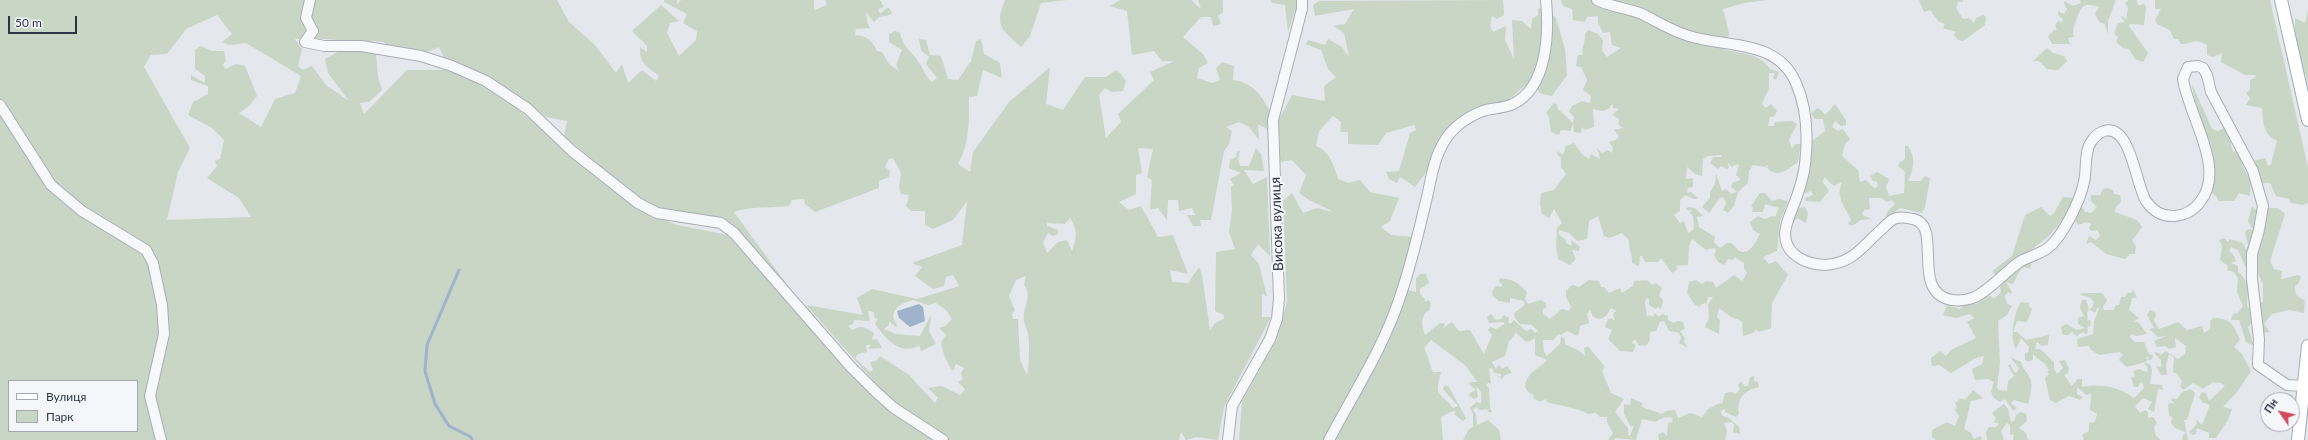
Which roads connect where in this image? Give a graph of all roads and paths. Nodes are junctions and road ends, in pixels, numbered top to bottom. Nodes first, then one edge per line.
1 (310, 0) edge
2 (1302, 0) edge
3 (1546, 0) edge
4 (1597, 0) edge
5 (2281, 0) edge
6 (0, 105) edge
7 (2308, 120) edge
8 (2308, 346) edge
9 (2304, 386) junction
10 (161, 440) edge
11 (943, 440) edge
12 (1228, 440) edge
13 (1329, 440) edge
14 (2298, 440) edge

1 - 11 street
2 - 12 street, Висока вулиця
3 - 13 street
4 - 9 street
5 - 7 main road
6 - 10 street
8 - 9 main road
9 - 14 main road

